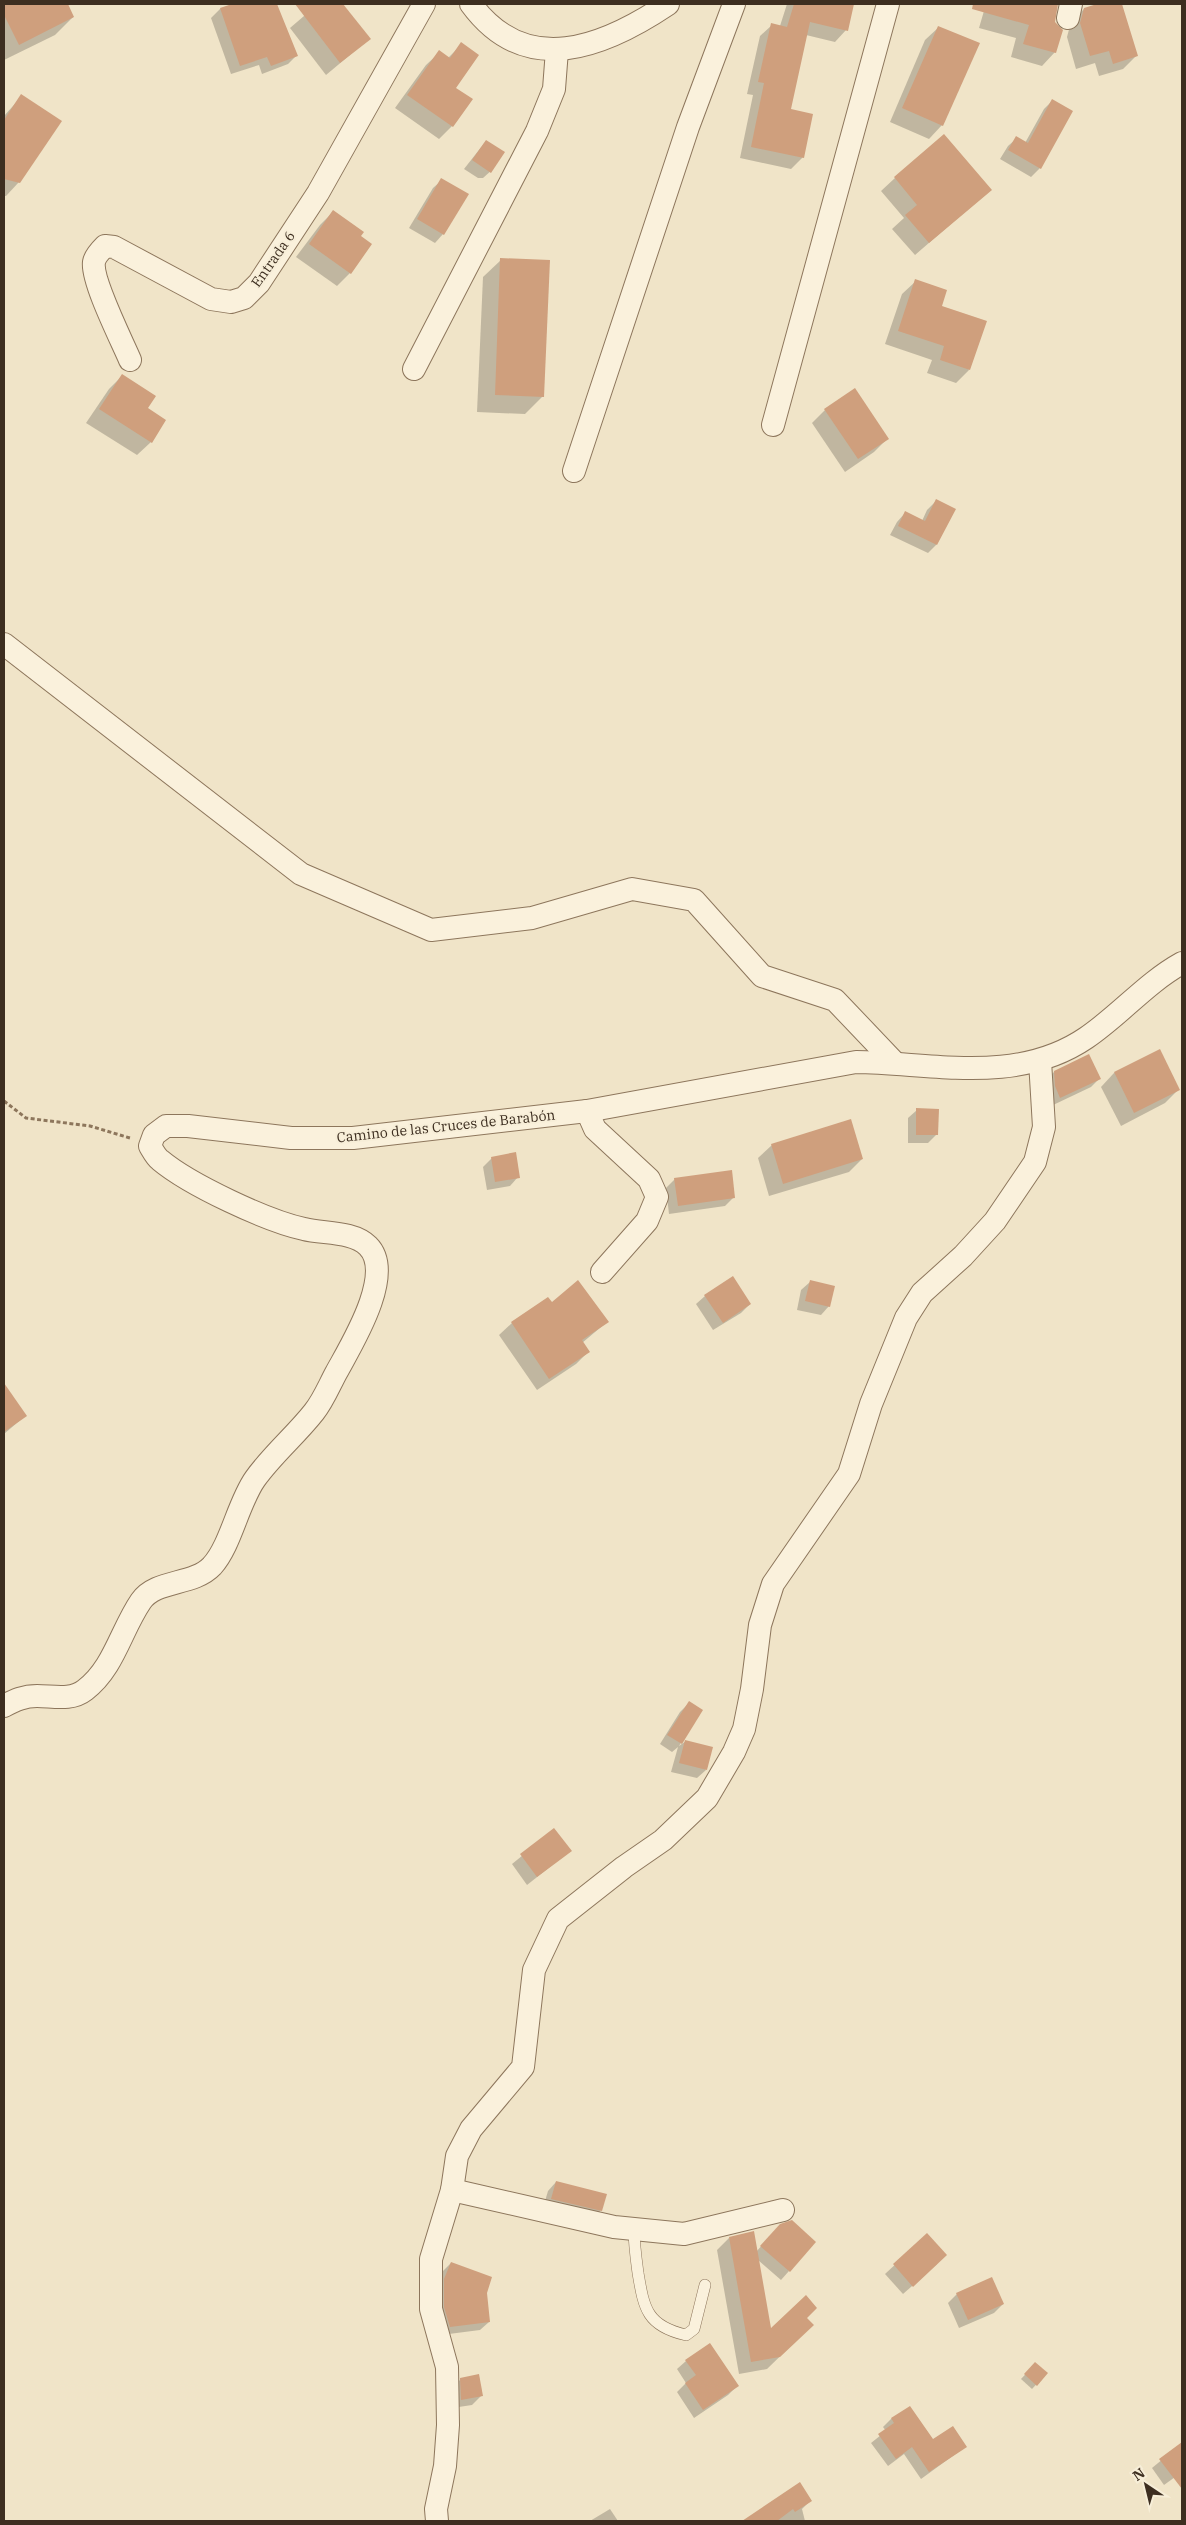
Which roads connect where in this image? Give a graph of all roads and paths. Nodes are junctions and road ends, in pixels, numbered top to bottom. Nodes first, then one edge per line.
1 (424, 4) edge
2 (471, 4) edge
3 (668, 4) edge
4 (734, 4) edge
5 (888, 4) edge
6 (557, 50) junction
7 (130, 360) dead end
8 (414, 369) dead end
9 (773, 425) dead end
10 (574, 471) dead end
11 (4, 644) edge
12 (1182, 963) edge
13 (1040, 1061) junction
14 (894, 1062) junction
15 (4, 1101) edge
16 (587, 1111) junction
17 (150, 1146) junction
18 (602, 1272) dead end
19 (4, 1706) edge
20 (452, 2190) junction
21 (783, 2210) dead end
22 (634, 2229) junction
23 (705, 2285) dead end
24 (437, 2521) edge

1 - 7 street, Entrada 6
2 - 6 street
3 - 6 street
4 - 10 street
5 - 9 street
6 - 8 street
11 - 14 street
12 - 13 street, Camino de las Cruces de Barabón
13 - 14 street, Camino de las Cruces de Barabón
13 - 20 street
14 - 16 street, Camino de las Cruces de Barabón
15 - 17 path
16 - 17 street, Camino de las Cruces de Barabón
16 - 18 street
17 - 19 street
20 - 22 street
20 - 24 street
21 - 22 street
22 - 23 lane

